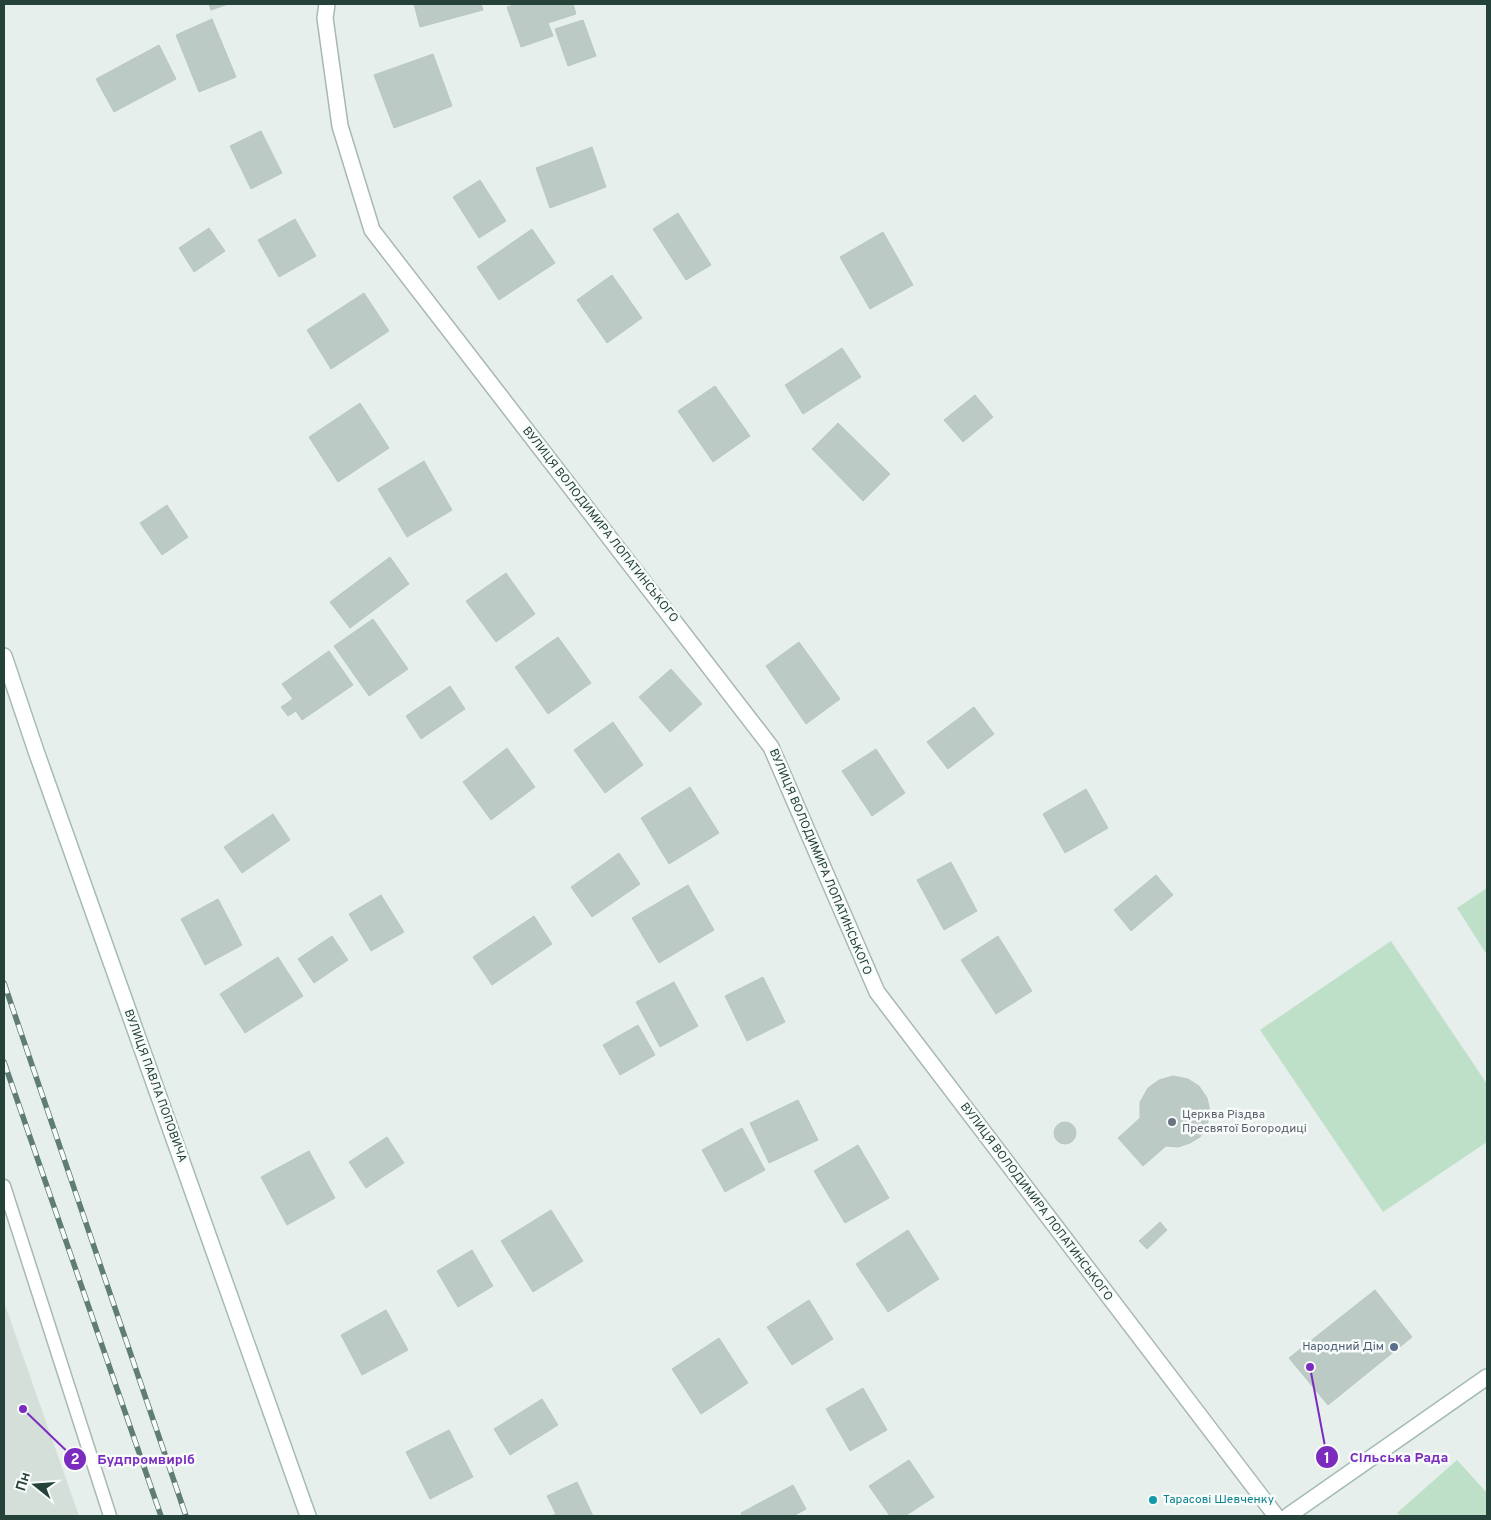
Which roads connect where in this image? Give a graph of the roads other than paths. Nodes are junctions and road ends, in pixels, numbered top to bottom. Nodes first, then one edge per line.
1 (327, 4) edge
2 (4, 656) edge
3 (4, 1186) edge
4 (1487, 1376) edge
5 (1296, 1514) edge
6 (110, 1516) edge
7 (308, 1516) edge
8 (1276, 1516) edge

1 - 8 street, ВУЛИЦЯ ВОЛОДИМИРА ЛОПАТИНСЬКОГО
2 - 7 street, ВУЛИЦЯ ПАВЛА ПОПОВИЧА
3 - 6 lane
4 - 5 street

